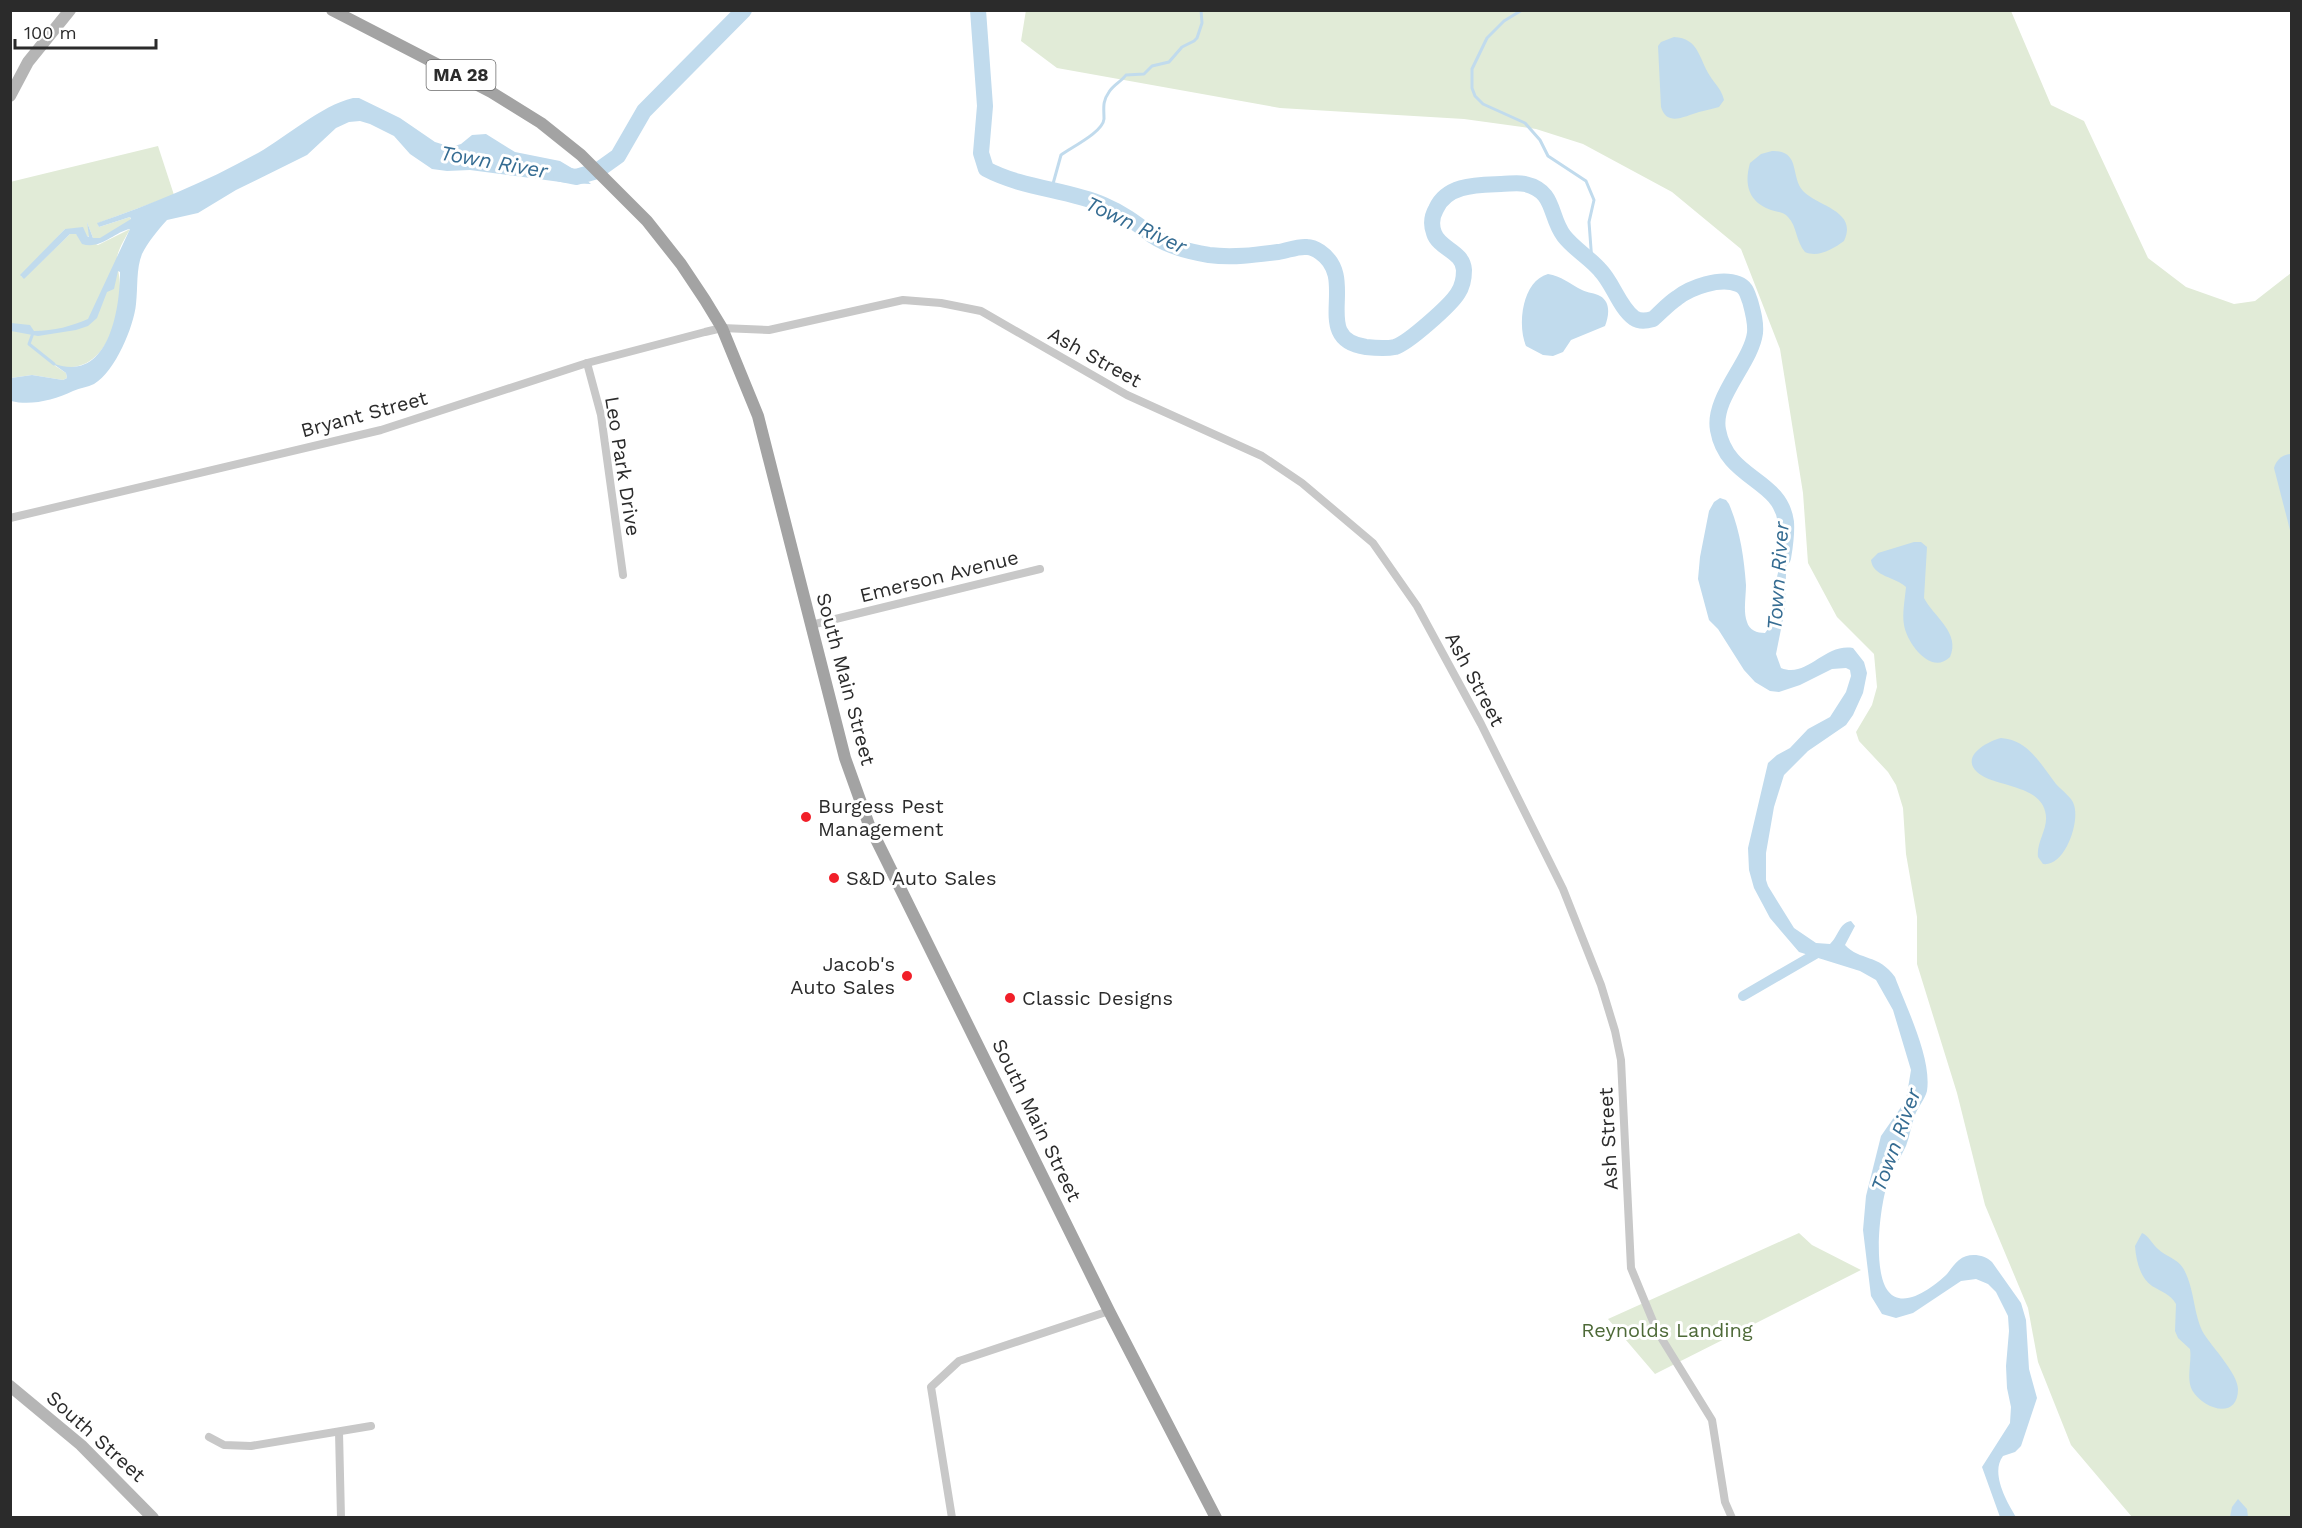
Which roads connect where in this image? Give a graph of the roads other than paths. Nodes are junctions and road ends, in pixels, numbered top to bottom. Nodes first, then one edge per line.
1 (70, 10) edge
2 (332, 10) edge
3 (10, 96) edge
4 (722, 328) junction
5 (587, 363) junction
6 (10, 519) edge
7 (1040, 569) dead end
8 (623, 575) dead end
9 (811, 625) junction
10 (1109, 1311) junction
11 (10, 1386) edge
12 (371, 1426) dead end
13 (339, 1432) junction
14 (209, 1437) dead end
15 (153, 1518) edge
16 (341, 1518) edge
17 (952, 1518) edge
18 (1216, 1518) edge
19 (1732, 1518) edge

1 - 3 main road
2 - 4 main road, South Main Street / MA 28
4 - 5 street, Bryant Street
4 - 9 main road, South Main Street / MA 28
4 - 19 street, Ash Street
5 - 6 street, Bryant Street
5 - 8 street, Leo Park Drive
7 - 9 street, Emerson Avenue
9 - 10 main road, South Main Street / MA 28
10 - 17 street
10 - 18 main road, South Main Street / MA 28
11 - 15 main road, South Street
12 - 13 street
13 - 14 street
13 - 16 street

